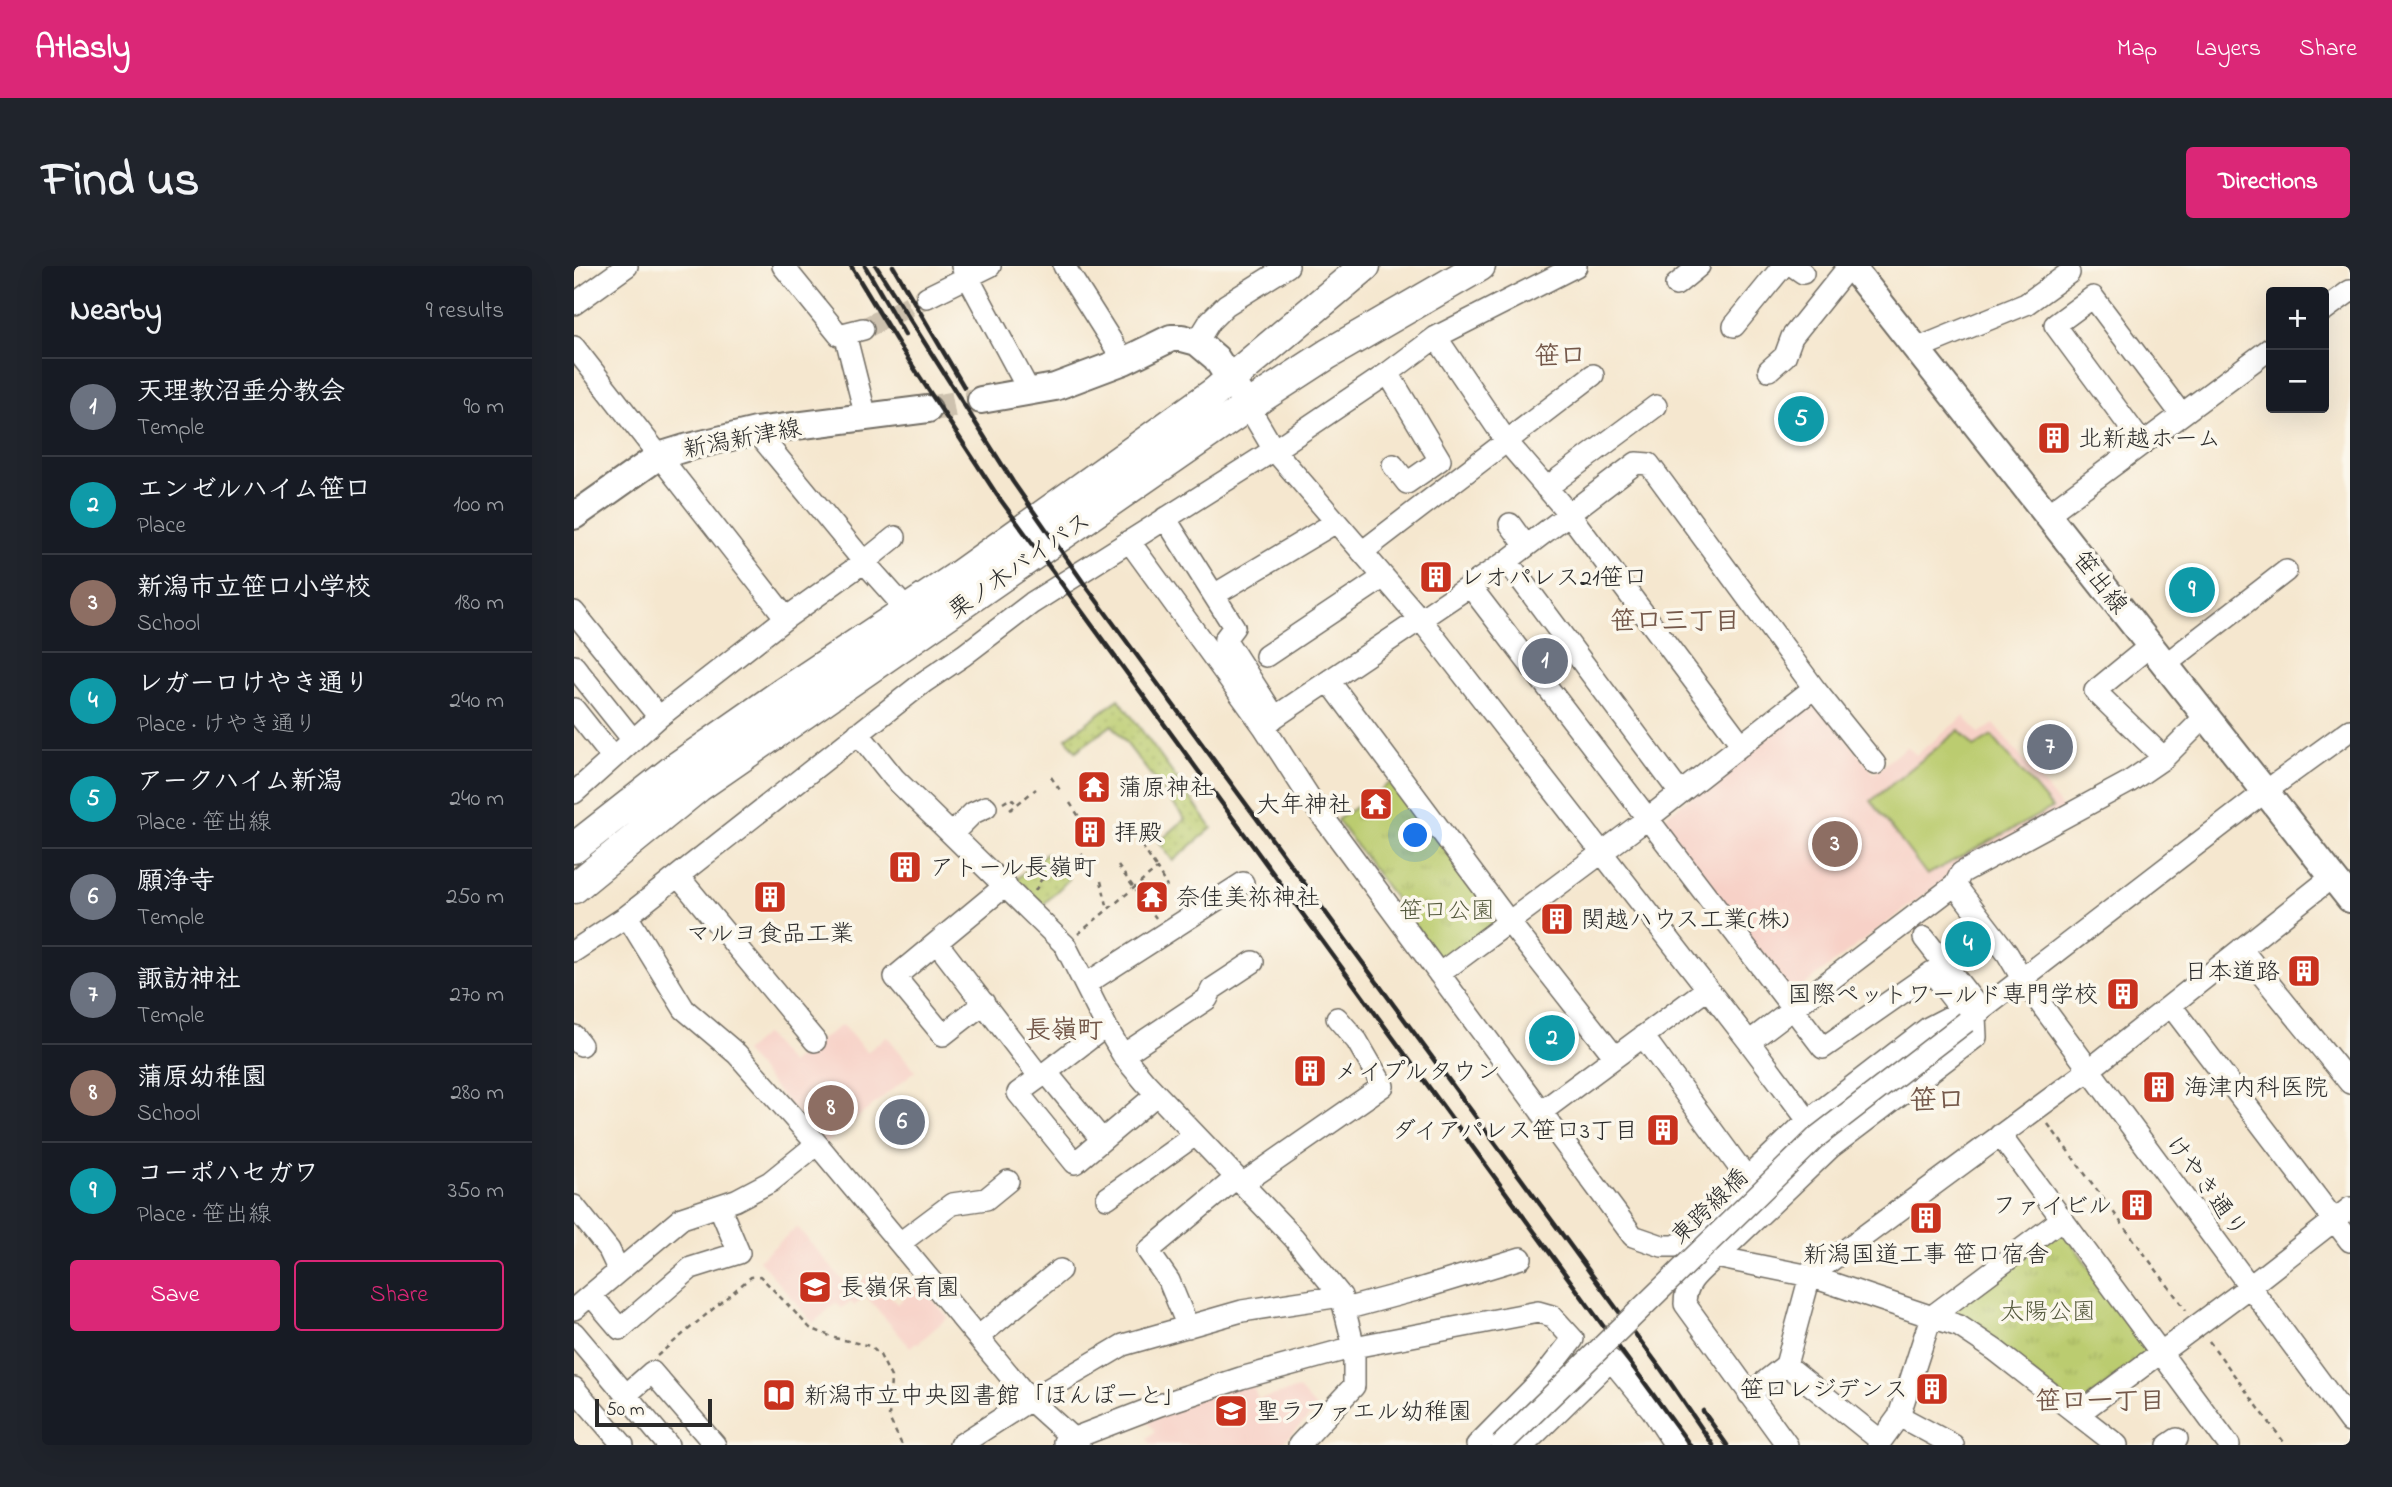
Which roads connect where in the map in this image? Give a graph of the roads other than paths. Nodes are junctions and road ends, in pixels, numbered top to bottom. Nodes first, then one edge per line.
1 (627, 266) edge
2 (783, 266) edge
3 (990, 266) edge
4 (1064, 266) edge
5 (1365, 266) edge
6 (1480, 266) edge
7 (1576, 266) edge
8 (1699, 266) edge
9 (1850, 266) edge
10 (1793, 268) edge
11 (1277, 269) edge
12 (964, 272) edge
13 (2069, 273) dead end
14 (1676, 285) dead end
15 (2350, 291) edge
16 (927, 297) tunnel mouth
17 (574, 304) edge
18 (2329, 306) edge
19 (1734, 326) dead end
20 (1436, 337) junction
21 (1197, 342) junction
22 (574, 346) edge
23 (1916, 349) junction
24 (2268, 350) edge
25 (1124, 362) junction
26 (1769, 370) dead end
27 (1388, 373) junction
28 (1593, 375) dead end
29 (1230, 380) junction
30 (1029, 391) junction
31 (981, 400) tunnel mouth
32 (1656, 406) dead end
33 (1248, 407) junction
34 (928, 409) tunnel mouth
35 (2181, 414) junction
36 (866, 417) junction
37 (757, 431) junction
38 (1507, 442) junction
39 (2142, 443) junction
40 (1274, 450) junction
41 (659, 456) junction
42 (1393, 465) dead end
43 (1546, 488) junction
44 (2048, 514) junction
45 (1570, 515) junction
46 (574, 516) edge
47 (1165, 518) junction
48 (1336, 522) junction
49 (1510, 524) dead end
50 (895, 537) dead end
51 (1129, 541) junction
52 (1526, 546) junction
53 (1362, 552) junction
54 (1507, 561) junction
55 (864, 562) junction
56 (2286, 571) dead end
57 (1384, 577) junction
58 (1470, 586) junction
59 (1214, 595) junction
60 (906, 610) junction
61 (574, 612) edge
62 (786, 618) junction
63 (1421, 620) junction
64 (2159, 655) junction
65 (1266, 656) dead end
66 (574, 666) edge
67 (1329, 681) junction
68 (1814, 688) junction
69 (574, 709) edge
70 (2206, 716) junction
71 (659, 717) junction
72 (1270, 722) junction
73 (2350, 730) edge
74 (858, 733) junction
75 (632, 740) junction
76 (1741, 746) junction
77 (613, 758) junction
78 (2164, 758) junction
79 (1875, 764) dead end
80 (2266, 791) junction
81 (574, 793) edge
82 (1680, 793) junction
83 (986, 807) dead end
84 (1647, 819) junction
85 (952, 834) junction
86 (574, 848) edge
87 (1601, 854) junction
88 (678, 876) junction
89 (2332, 877) junction
90 (1243, 883) dead end
91 (1955, 885) junction
92 (574, 888) edge
93 (1013, 893) junction
94 (2350, 899) edge
95 (627, 916) junction
96 (1509, 922) junction
97 (1924, 938) dead end
98 (937, 943) junction
99 (575, 949) edge
100 (2241, 949) junction
101 (1253, 962) dead end
102 (1439, 974) junction
103 (2023, 980) junction
104 (1086, 984) junction
105 (1707, 989) junction
106 (984, 1003) junction
107 (2171, 1006) junction
108 (1794, 1009) junction
109 (1972, 1016) junction
110 (1337, 1018) dead end
111 (1106, 1026) junction
112 (1643, 1036) junction
113 (815, 1041) dead end
114 (1749, 1042) junction
115 (1123, 1055) junction
116 (1615, 1057) junction
117 (2089, 1070) junction
118 (1043, 1075) junction
119 (2350, 1083) edge
120 (1157, 1094) junction
121 (1541, 1112) junction
122 (1807, 1121) junction
123 (1195, 1135) junction
124 (2000, 1135) junction
125 (1102, 1140) junction
126 (817, 1144) junction
127 (1830, 1148) junction
128 (1746, 1178) junction
129 (1008, 1181) dead end
130 (1239, 1181) junction
131 (1107, 1198) dead end
132 (574, 1206) edge
133 (719, 1206) junction
134 (2342, 1214) edge
135 (2062, 1219) junction
136 (1691, 1238) junction
137 (2350, 1241) edge
138 (900, 1243) junction
139 (1716, 1257) junction
140 (1521, 1258) dead end
141 (1060, 1270) dead end
142 (619, 1271) junction
143 (1810, 1276) junction
144 (2249, 1287) junction
145 (591, 1295) junction
146 (1343, 1302) junction
147 (574, 1308) edge
148 (1931, 1317) junction
149 (1188, 1327) junction
150 (574, 1334) edge
151 (978, 1337) junction
152 (1354, 1347) junction
153 (2160, 1353) junction
154 (1786, 1366) junction
155 (1542, 1380) junction
156 (574, 1388) edge
157 (1749, 1394) junction
158 (625, 1395) junction
159 (1030, 1400) junction
160 (1566, 1405) junction
161 (2078, 1414) junction
162 (1899, 1416) junction
163 (2350, 1422) edge
164 (1070, 1443) edge
165 (1879, 1443) edge
166 (624, 1445) edge
167 (668, 1445) edge
168 (715, 1445) edge
169 (960, 1445) edge
170 (1299, 1445) edge
171 (1477, 1445) edge
172 (1502, 1445) edge
173 (1524, 1445) edge
174 (1675, 1445) edge
175 (1787, 1445) edge
176 (1953, 1445) edge
177 (2117, 1445) edge
178 (2229, 1445) edge

1 - 17 street
2 - 36 street
3 - 12 street
4 - 25 street
5 - 29 highway, 栗ノ木バイパス
6 - 33 highway, 栗ノ木バイパス
7 - 20 street
8 - 14 street
9 - 23 main road, 笹出線
9 - 26 street
10 - 19 street
11 - 21 street
12 - 16 street
12 - 30 street
13 - 23 street
15 - 18 street
20 - 27 street
20 - 38 street
21 - 25 main road
21 - 29 main road
22 - 41 street
23 - 44 main road, 笹出線
24 - 35 street
25 - 30 main road
27 - 40 street
27 - 42 street
28 - 38 street
29 - 33 main road
29 - 60 highway, 栗ノ木バイパス
30 - 31 main road
32 - 43 street
33 - 40 street
33 - 92 highway, 栗ノ木バイパス
34 - 36 main road, 新潟新津線
35 - 39 street
35 - 39 street
36 - 37 main road, 新潟新津線
37 - 41 main road, 新潟新津線
37 - 55 street
38 - 43 street
38 - 53 street
39 - 44 street
40 - 47 street
40 - 48 street
41 - 46 main road, 新潟新津線
41 - 62 street
43 - 45 street
44 - 64 main road, 笹出線
45 - 52 street
45 - 68 street
45 - 76 street
47 - 51 street
47 - 59 street
48 - 53 street
48 - 59 street
49 - 52 street
50 - 55 street
51 - 72 street
51 - 74 street
52 - 54 street
53 - 57 street
54 - 58 street
54 - 82 street
55 - 60 street
55 - 62 street
56 - 64 street
57 - 63 street
57 - 65 street
58 - 63 street
58 - 84 street
59 - 72 street
60 - 86 highway, 栗ノ木バイパス
61 - 71 street
62 - 71 street
63 - 67 street
63 - 87 street
64 - 70 main road, 笹出線
64 - 78 street
66 - 75 street
67 - 72 street
67 - 96 street
68 - 76 street
68 - 79 street
69 - 77 street
70 - 78 street
70 - 80 main road, 笹出線
71 - 75 street
72 - 102 street
73 - 80 street, 東跨線橋
74 - 85 street
74 - 88 street
75 - 77 street
76 - 82 street
77 - 81 street
78 - 91 street
80 - 89 main road, 笹出線
80 - 103 street, 東跨線橋
82 - 84 street
83 - 85 street
84 - 87 street
84 - 108 street
85 - 93 street
87 - 96 street
87 - 105 street
88 - 95 street
88 - 113 street
89 - 94 main road, 笹出線
89 - 100 street
90 - 104 street
91 - 103 street, けやき通り
91 - 108 street
93 - 98 street
93 - 104 street
95 - 99 street
95 - 126 street
96 - 102 street
96 - 116 street
97 - 109 street
98 - 106 street
98 - 106 street
100 - 107 street
100 - 119 street
101 - 115 street
102 - 121 street
103 - 109 street, 東跨線橋
103 - 117 street, けやき通り
104 - 111 street
105 - 112 street
105 - 114 street
106 - 118 street
107 - 117 street
107 - 134 street
108 - 109 street
108 - 114 street
109 - 122 street
109 - 127 street
109 - 172 street, 東跨線橋, bridge
110 - 130 street
111 - 115 street
111 - 118 street
112 - 116 street
112 - 128 street
114 - 122 street
115 - 120 street
116 - 121 street
117 - 124 street
117 - 144 street, けやき通り
118 - 125 street
118 - 125 street
120 - 123 street
120 - 125 street
121 - 136 street
122 - 127 street
122 - 128 street
123 - 130 street
123 - 131 street
124 - 135 street
124 - 143 street
126 - 133 street
126 - 138 street
127 - 139 street
128 - 136 street
129 - 138 street
130 - 146 street
130 - 149 street
132 - 142 street
133 - 142 street
133 - 145 street
134 - 137 street
134 - 144 street
135 - 148 street
135 - 153 street
136 - 139 street
138 - 151 street
139 - 143 street
139 - 157 street
140 - 146 street
141 - 151 street
142 - 145 street
143 - 148 street
143 - 154 street
144 - 153 street
144 - 163 street, けやき通り
145 - 147 street
146 - 149 street
146 - 152 street
148 - 161 street
148 - 162 street
149 - 159 street
150 - 158 street
151 - 159 street
152 - 155 street
152 - 164 street
152 - 170 street
153 - 161 street
153 - 178 street
154 - 157 street
154 - 165 street
155 - 160 street
155 - 171 street
156 - 166 street
157 - 175 street
158 - 167 street
158 - 168 street
159 - 164 street
159 - 169 street
160 - 173 street
160 - 174 street
161 - 177 street
162 - 165 street
162 - 176 street

